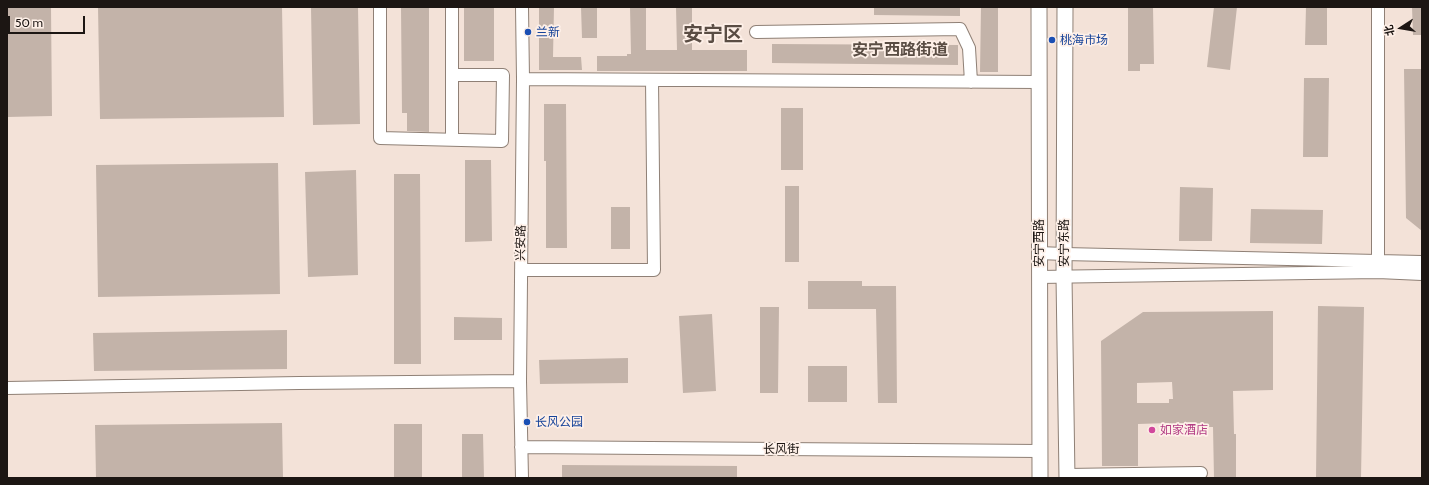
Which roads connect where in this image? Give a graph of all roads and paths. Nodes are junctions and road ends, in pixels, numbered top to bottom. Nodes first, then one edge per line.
1 (380, 7) edge
2 (452, 7) edge
3 (522, 7) edge
4 (1039, 7) edge
5 (1065, 7) edge
6 (1378, 7) edge
7 (756, 32) dead end
8 (452, 75) junction
9 (522, 79) junction
10 (652, 80) junction
11 (971, 82) junction
12 (1040, 82) junction
13 (452, 139) junction
14 (1039, 207) junction
15 (1064, 208) junction
16 (1039, 253) junction
17 (1064, 254) junction
18 (1422, 262) edge
19 (1378, 267) junction
20 (521, 270) junction
21 (1422, 274) edge
22 (1039, 277) junction
23 (1064, 277) junction
24 (1040, 330) junction
25 (1065, 332) junction
26 (520, 381) junction
27 (7, 388) edge
28 (521, 447) junction
29 (1040, 451) junction
30 (1202, 473) dead end
31 (1067, 477) edge
32 (522, 478) edge
33 (1040, 478) edge

1 - 13 street
2 - 8 street
3 - 9 street, 兴安路
4 - 12 main road, 安宁西路
5 - 15 main road, 安宁东路
6 - 19 street
7 - 11 street
8 - 13 street
8 - 13 street
9 - 10 street
9 - 20 street, 兴安路
10 - 11 street
10 - 20 street
11 - 12 street
12 - 14 main road, 安宁西路
14 - 15 main road
14 - 16 main road, 安宁西路
15 - 17 main road, 安宁东路
16 - 17 street
16 - 22 main road, 安宁西路
17 - 19 street
17 - 23 main road, 安宁东路
18 - 19 street
19 - 21 street
19 - 23 street
20 - 26 street, 兴安路
22 - 23 street
22 - 24 main road, 安宁西路
23 - 25 main road, 安宁东路
24 - 25 main road
24 - 29 main road, 安宁西路
25 - 31 main road, 安宁东路
26 - 27 street
26 - 28 street, 兴安路
28 - 29 street, 长风街
28 - 32 street, 兴安路
29 - 33 main road, 安宁西路
30 - 31 street

